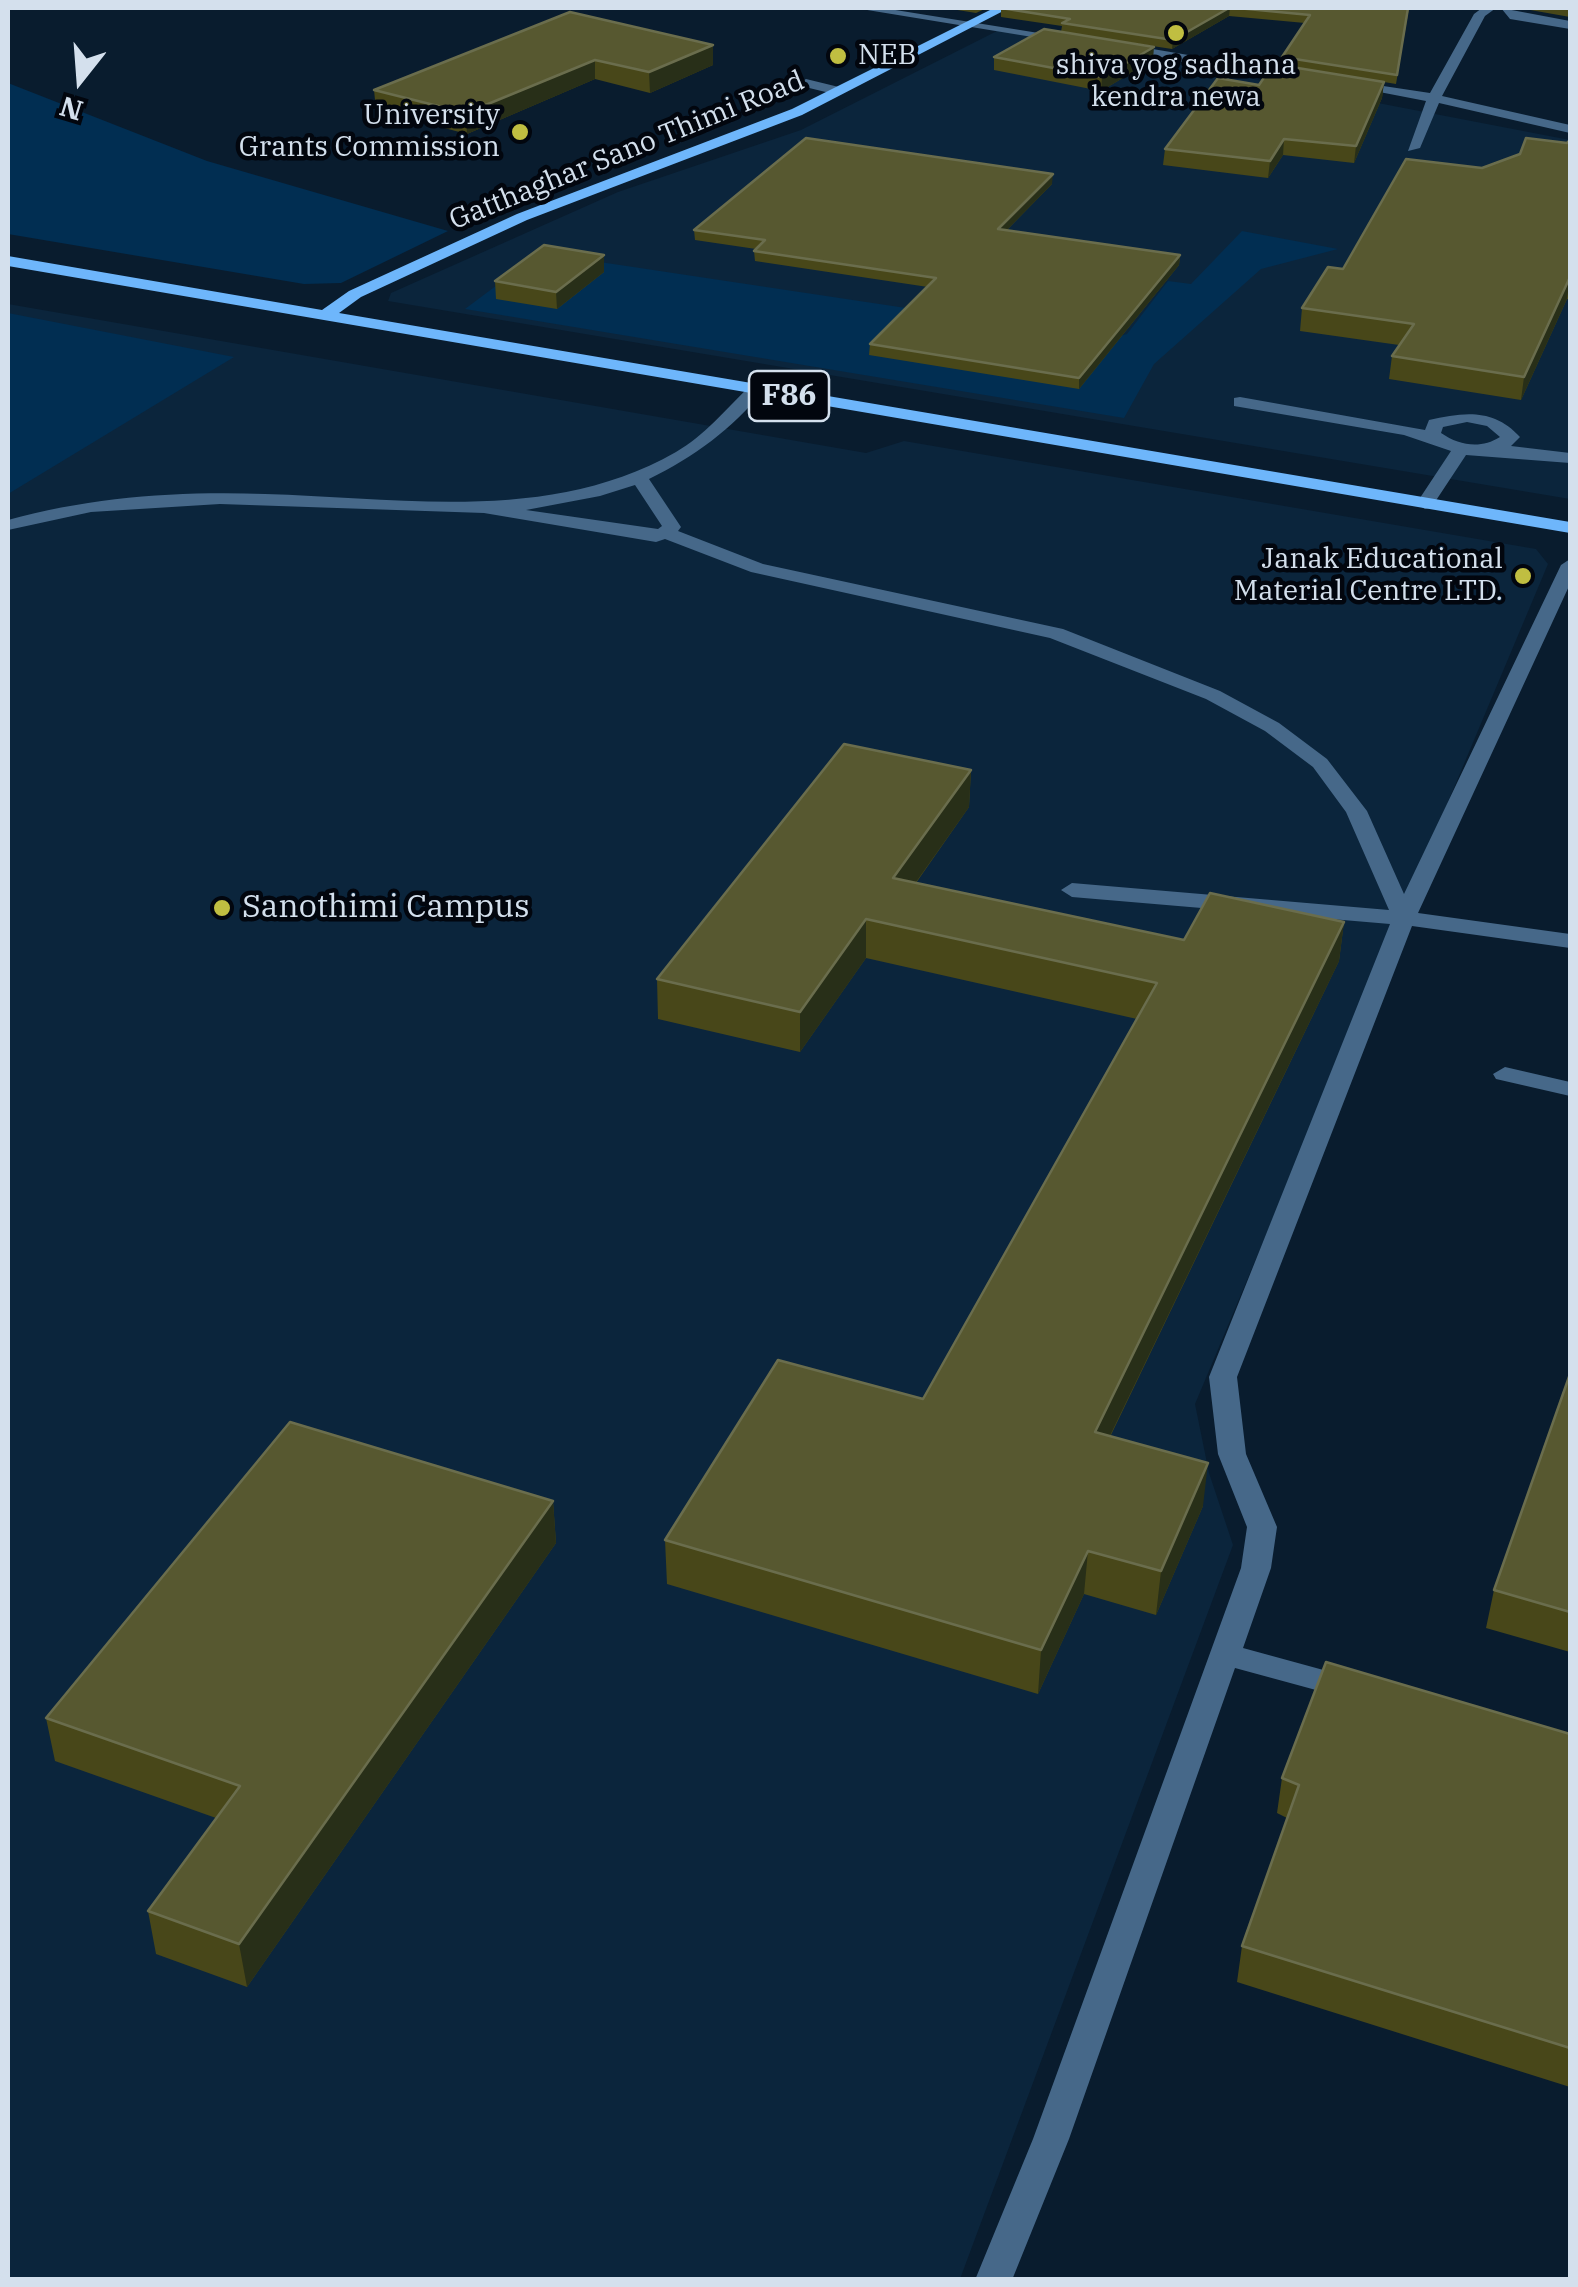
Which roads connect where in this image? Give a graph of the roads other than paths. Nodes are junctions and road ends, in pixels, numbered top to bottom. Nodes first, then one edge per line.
1 (862, 8) edge
2 (1003, 8) edge
3 (1490, 8) edge
4 (1507, 8) edge
5 (972, 24) junction
6 (1570, 25) edge
7 (1078, 40) edge
8 (1097, 44) edge
9 (1320, 81) edge
10 (806, 83) dead end
11 (1339, 84) edge
12 (838, 91) junction
13 (1434, 98) junction
14 (1570, 130) edge
15 (1413, 148) dead end
16 (8, 261) edge
17 (324, 316) junction
18 (756, 390) junction
19 (1240, 402) dead end
20 (1438, 440) junction
21 (1462, 448) junction
22 (1489, 449) junction
23 (1570, 458) edge
24 (639, 478) junction
25 (1426, 504) junction
26 (491, 510) junction
27 (8, 525) edge
28 (1570, 528) edge
29 (665, 533) junction
30 (1570, 565) edge
31 (1072, 890) dead end
32 (1404, 918) junction
33 (1570, 941) edge
34 (1505, 1074) dead end
35 (1570, 1088) edge
36 (1224, 1654) junction
37 (1382, 1698) edge
38 (993, 2280) edge

1 - 5 street
2 - 5 main road, Gatthaghar Sano Thimi Road
3 - 13 street
4 - 6 street
5 - 7 street
5 - 12 main road, Gatthaghar Sano Thimi Road
8 - 9 street
10 - 12 street
11 - 13 street
12 - 17 main road, Gatthaghar Sano Thimi Road
13 - 14 street
13 - 15 street
16 - 17 main road, F86
17 - 18 main road, F86
18 - 24 street
18 - 25 main road, F86
19 - 20 street
20 - 21 street
20 - 22 street
21 - 22 street
21 - 25 street
22 - 23 street
24 - 26 street
24 - 29 street
25 - 28 main road, F86
26 - 27 street
26 - 29 street
29 - 32 street
30 - 32 street
31 - 32 street
32 - 33 street
32 - 36 street
34 - 35 street
36 - 37 street
36 - 38 street

